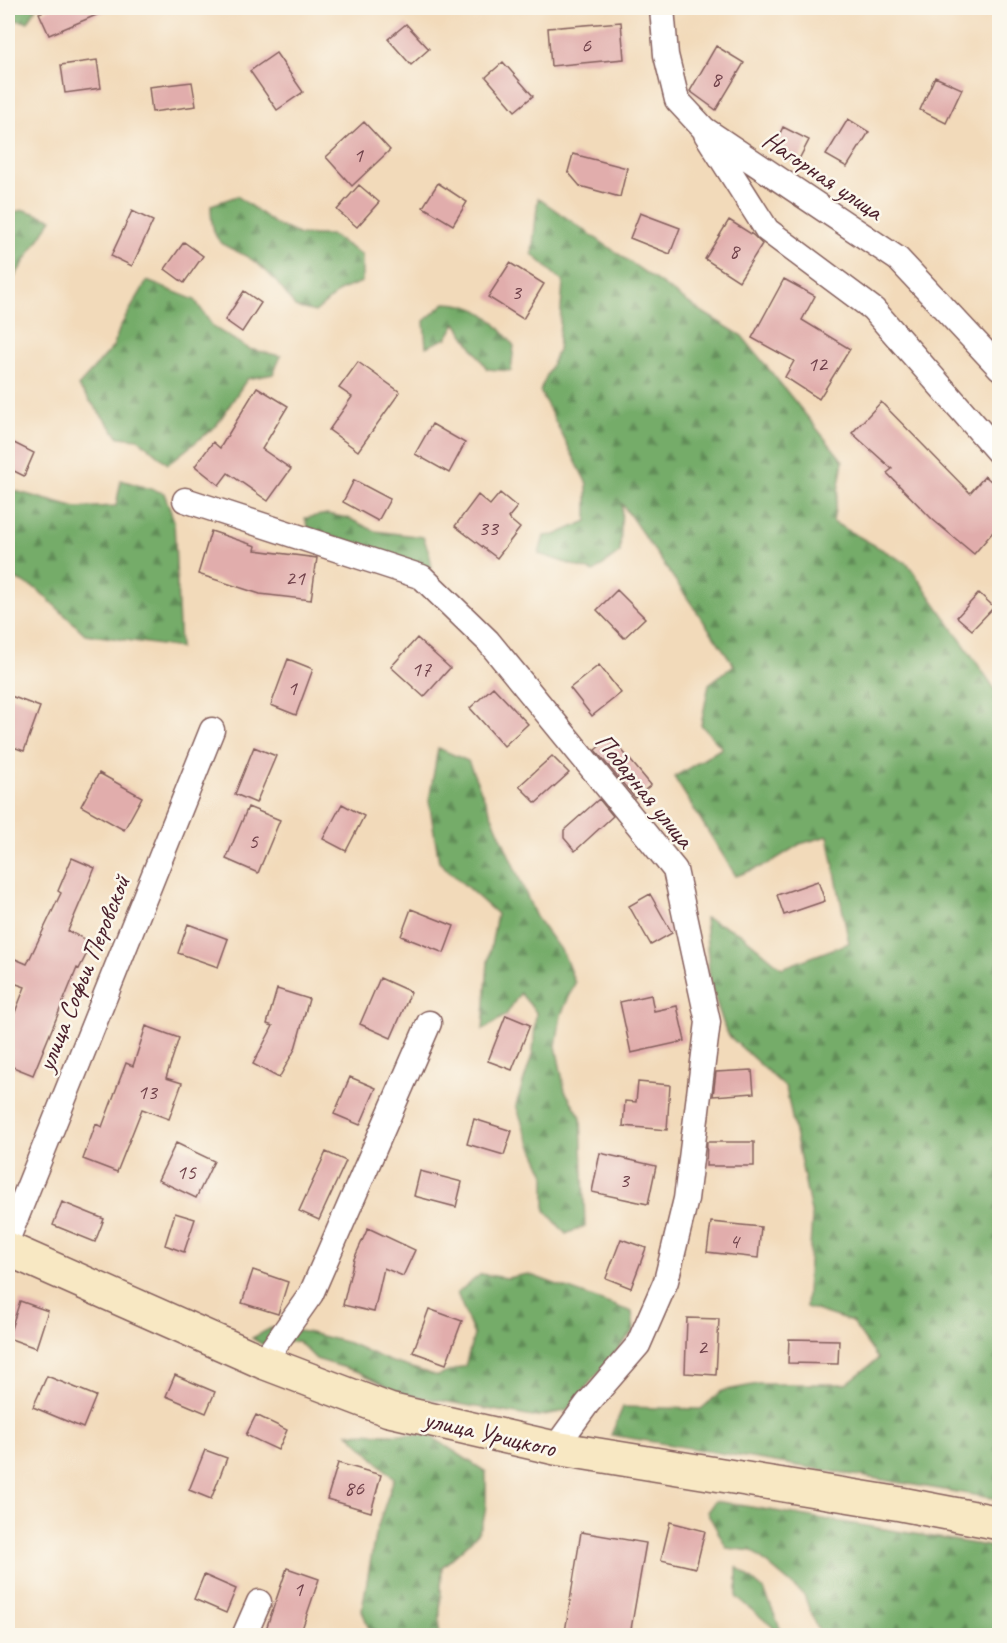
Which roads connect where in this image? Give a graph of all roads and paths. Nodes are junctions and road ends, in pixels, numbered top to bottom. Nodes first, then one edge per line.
1 (662, 8) edge
2 (704, 129) junction
3 (999, 368) edge
4 (999, 454) edge
5 (184, 500) dead end
6 (212, 730) dead end
7 (429, 1023) dead end
8 (8, 1238) edge
9 (8, 1249) edge
10 (263, 1362) junction
11 (555, 1448) junction
12 (999, 1523) edge
13 (259, 1602) dead end
14 (244, 1635) edge

1 - 2 street, Нагорная улица
2 - 3 street, Нагорная улица
2 - 4 street
5 - 11 street, Подарная улица
6 - 8 street, улица Софьи Перовской
7 - 10 street
9 - 10 main road, улица Урицкого
10 - 11 main road, улица Урицкого
11 - 12 main road, улица Урицкого
13 - 14 street

